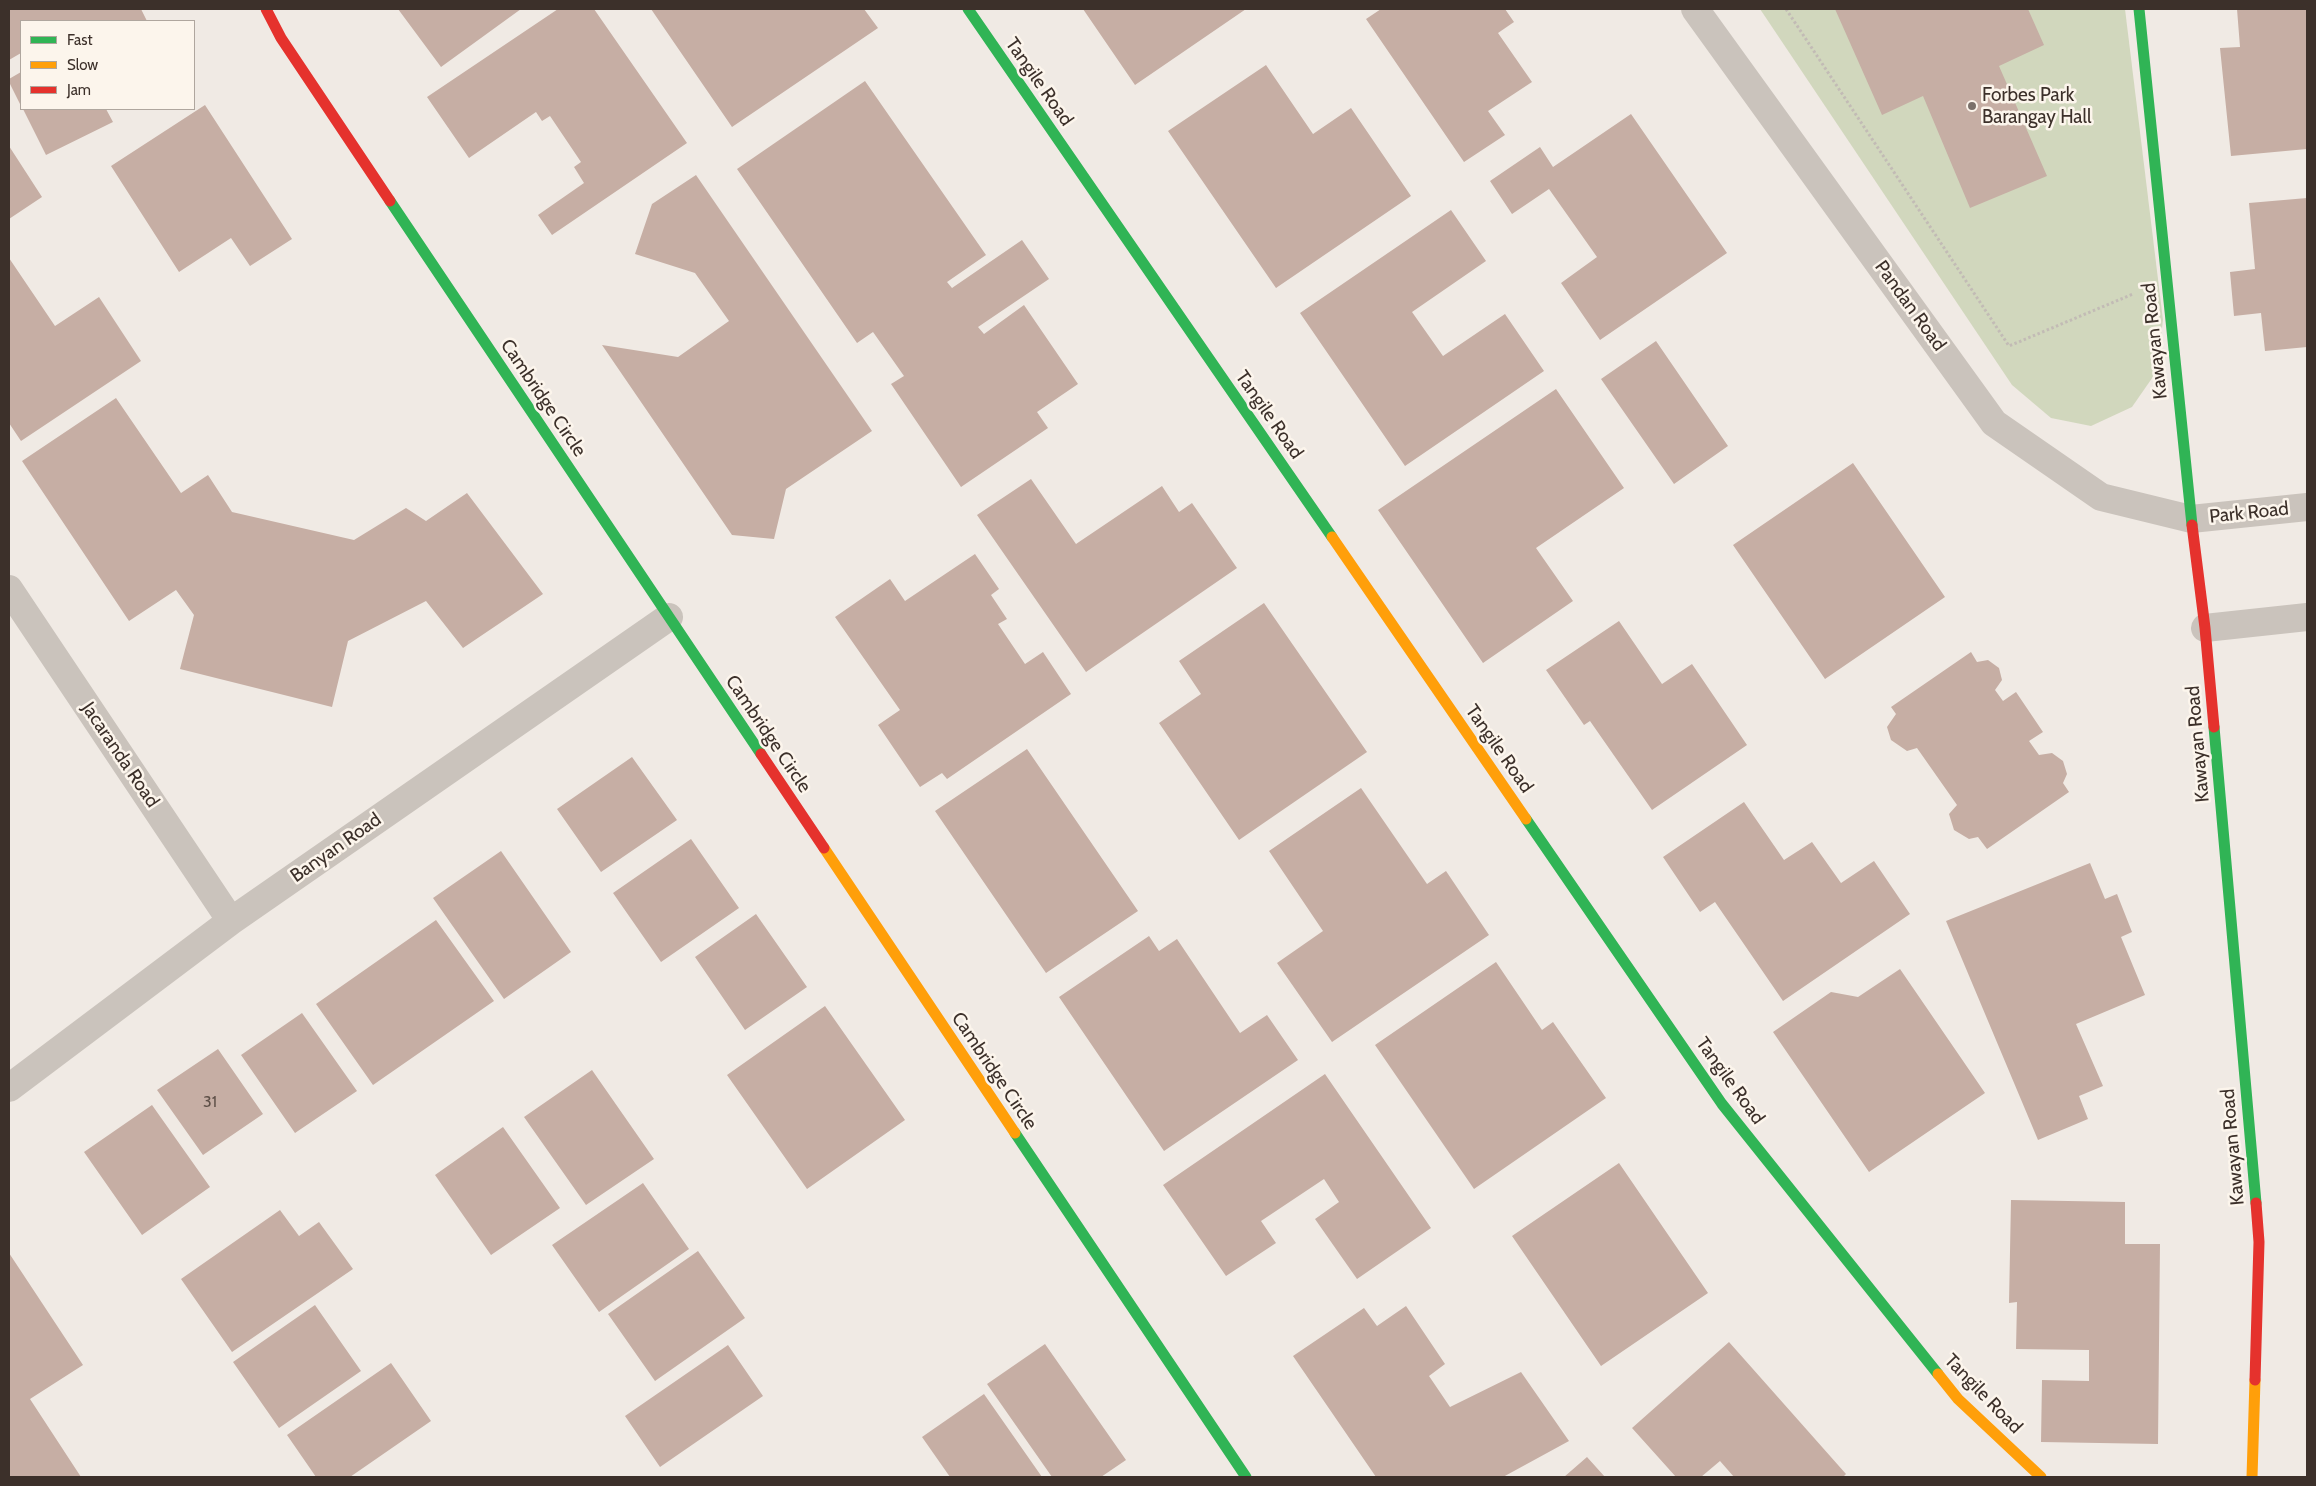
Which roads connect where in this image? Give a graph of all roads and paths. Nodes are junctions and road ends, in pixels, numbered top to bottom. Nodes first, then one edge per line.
1 (266, 9) edge
2 (968, 9) edge
3 (1695, 9) edge
4 (1786, 9) edge
5 (2139, 9) edge
6 (2138, 292) dead end
7 (2307, 507) edge
8 (2191, 519) junction
9 (9, 589) edge
10 (669, 617) junction
11 (2307, 617) edge
12 (2205, 628) junction
13 (231, 921) junction
14 (9, 1088) edge
15 (1246, 1477) edge
16 (2041, 1477) edge
17 (2252, 1477) edge

1 - 10 street, Cambridge Circle
2 - 16 street, Tangile Road
3 - 8 street, Pandan Road
4 - 6 path
5 - 8 street, Kawayan Road
7 - 8 street, Park Road
8 - 12 street, Kawayan Road
9 - 13 street, Jacaranda Road
10 - 13 street, Banyan Road
10 - 15 street, Cambridge Circle
11 - 12 street
12 - 17 street, Kawayan Road
13 - 14 street, Banyan Road

